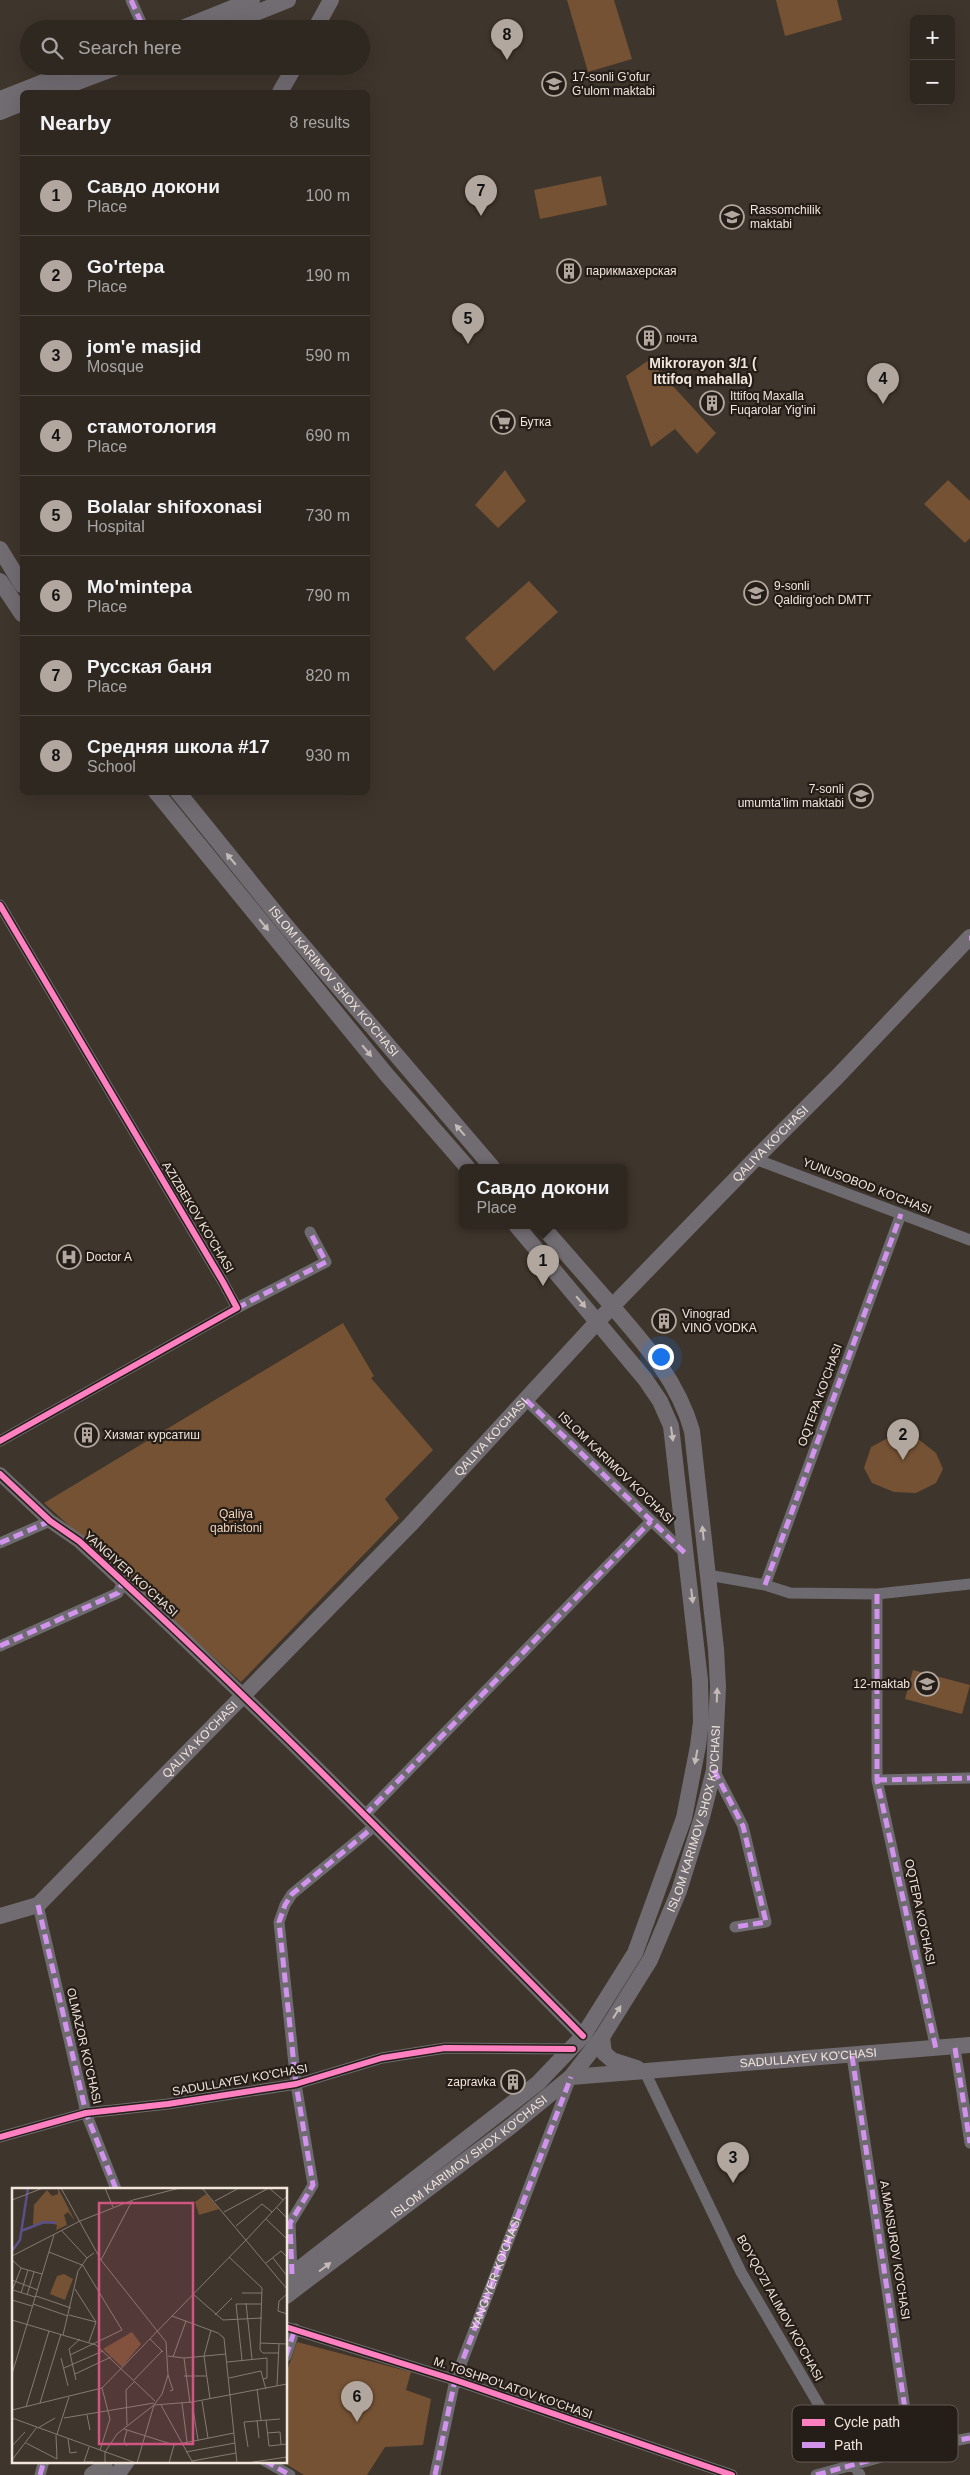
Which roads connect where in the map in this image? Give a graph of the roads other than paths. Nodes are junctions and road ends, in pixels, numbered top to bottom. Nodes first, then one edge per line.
1 (131, 0) edge
2 (252, 0) edge
3 (288, 0) edge
4 (331, 0) edge
5 (140, 20) edge
6 (202, 20) edge
7 (238, 20) edge
8 (320, 20) edge
9 (61, 75) edge
10 (96, 75) edge
11 (290, 75) edge
12 (23, 90) edge
13 (56, 90) edge
14 (281, 90) edge
15 (20, 91) edge
16 (0, 99) edge
17 (20, 104) edge
18 (0, 112) edge
19 (0, 549) edge
20 (0, 581) edge
21 (20, 581) edge
22 (20, 611) edge
23 (159, 795) edge
24 (180, 795) edge
25 (243, 887) junction
26 (0, 905) edge
27 (970, 937) edge
28 (755, 1159) junction
29 (464, 1164) edge
30 (489, 1164) edge
31 (901, 1214) junction
32 (519, 1229) edge
33 (545, 1229) edge
34 (310, 1232) dead end
35 (970, 1240) edge
36 (237, 1308) junction
37 (613, 1308) junction
38 (598, 1321) junction
39 (526, 1400) junction
40 (0, 1441) edge
41 (0, 1474) edge
42 (50, 1521) junction
43 (651, 1521) junction
44 (0, 1543) edge
45 (687, 1555) junction
46 (708, 1575) junction
47 (123, 1582) junction
48 (970, 1584) edge
49 (765, 1585) junction
50 (877, 1594) junction
51 (0, 1646) edge
52 (243, 1694) junction
53 (714, 1770) junction
54 (970, 1778) edge
55 (877, 1780) junction
56 (685, 1814) junction
57 (702, 1817) junction
58 (371, 1820) junction
59 (38, 1904) junction
60 (0, 1916) edge
61 (734, 1927) dead end
62 (602, 2037) junction
63 (578, 2042) junction
64 (962, 2047) edge
65 (936, 2049) junction
66 (852, 2056) junction
67 (644, 2070) junction
68 (571, 2077) junction
69 (296, 2084) junction
70 (86, 2113) junction
71 (0, 2137) edge
72 (970, 2142) edge
73 (116, 2188) edge
74 (359, 2232) junction
75 (289, 2277) edge
76 (288, 2294) edge
77 (290, 2328) edge
78 (288, 2342) edge
79 (455, 2380) junction
80 (819, 2405) edge
81 (904, 2405) edge
82 (44, 2462) edge
83 (125, 2462) edge
84 (267, 2462) edge
85 (862, 2462) edge
86 (854, 2464) junction
87 (104, 2471) edge
88 (40, 2475) edge
89 (290, 2475) edge
90 (435, 2475) edge
91 (732, 2475) edge
92 (816, 2475) edge
93 (860, 2475) edge

1 - 5 street
2 - 6 main road
3 - 7 main road
4 - 8 main road
9 - 12 main road
10 - 13 main road
11 - 14 main road
15 - 16 main road
17 - 18 main road
19 - 21 main road
20 - 22 main road
23 - 25 main road, ISLOM KARIMOV SHOX KO'CHASI
25 -> 24 main road, ISLOM KARIMOV SHOX KO'CHASI
25 -> 29 main road, ISLOM KARIMOV SHOX KO'CHASI
30 -> 25 main road, ISLOM KARIMOV SHOX KO'CHASI
26 - 36 street, AZIZBEKOV KO'CHASI
27 - 28 main road, QALIYA KO'CHASI
28 - 31 street, YUNUSOBOD KO'CHASI
28 - 37 main road, QALIYA KO'CHASI
31 - 35 street, YUNUSOBOD KO'CHASI
31 - 49 street, OQTEPA KO'CHASI
32 -> 38 main road, ISLOM KARIMOV SHOX KO'CHASI
33 - 37 main road, ISLOM KARIMOV SHOX KO'CHASI
34 - 36 street
36 - 40 street
37 - 38 main road, QALIYA KO'CHASI
46 -> 37 main road, ISLOM KARIMOV SHOX KO'CHASI
38 - 39 main road, QALIYA KO'CHASI
38 -> 45 main road, ISLOM KARIMOV SHOX KO'CHASI
39 - 43 street, ISLOM KARIMOV KO'CHASI
39 - 52 main road, QALIYA KO'CHASI
41 - 42 street, YANGIYER KO'CHASI
42 - 44 street
42 - 47 street, YANGIYER KO'CHASI
43 - 45 street, ISLOM KARIMOV KO'CHASI
43 - 58 street
45 -> 56 main road, ISLOM KARIMOV SHOX KO'CHASI
46 - 49 street
53 -> 46 main road, ISLOM KARIMOV SHOX KO'CHASI
47 - 51 street
47 - 52 street, YANGIYER KO'CHASI
48 - 50 street
49 - 50 street
50 - 55 street, OQTEPA KO'CHASI
52 - 58 street, YANGIYER KO'CHASI
52 - 59 main road, QALIYA KO'CHASI
53 - 57 main road, ISLOM KARIMOV SHOX KO'CHASI
53 - 61 street
54 - 55 street
55 - 65 street, OQTEPA KO'CHASI
56 - 57 main road
56 - 63 main road, ISLOM KARIMOV SHOX KO'CHASI
62 -> 57 main road, ISLOM KARIMOV SHOX KO'CHASI
58 - 63 street, YANGIYER KO'CHASI
58 - 69 street
59 - 60 main road, QALIYA KO'CHASI
59 - 70 street, OLMAZOR KO'CHASI
62 - 67 main road, SADULLAYEV KO'CHASI
62 - 68 main road, ISLOM KARIMOV SHOX KO'CHASI
63 - 69 street, SADULLAYEV KO'CHASI
63 - 74 main road, ISLOM KARIMOV SHOX KO'CHASI
64 - 65 main road, SADULLAYEV KO'CHASI
64 - 72 street
65 - 66 main road, SADULLAYEV KO'CHASI
66 - 67 main road, SADULLAYEV KO'CHASI
66 - 81 street, A.MANSUROV KO'CHASI
67 - 68 main road, SADULLAYEV KO'CHASI
67 - 80 street, BOYQO'ZI ALIMOV KO'CHASI
68 - 74 main road, ISLOM KARIMOV SHOX KO'CHASI
68 - 79 street, YANGIYER KO'CHASI
69 - 70 street, SADULLAYEV KO'CHASI
69 - 75 street
70 - 71 street, SADULLAYEV KO'CHASI
70 - 73 street, OLMAZOR KO'CHASI
74 - 75 main road, ISLOM KARIMOV SHOX KO'CHASI
76 -> 74 main road, ISLOM KARIMOV SHOX KO'CHASI
77 - 78 street
77 - 79 street, M. TOSHPO'LATOV KO'CHASI
79 - 90 street, YANGIYER KO'CHASI
79 - 91 street, M. TOSHPO'LATOV KO'CHASI
82 - 88 street
83 - 87 main road
84 - 89 street
85 - 86 street
86 - 92 street
86 - 93 street, BOYQO'ZI ALIMOV KO'CHASI

